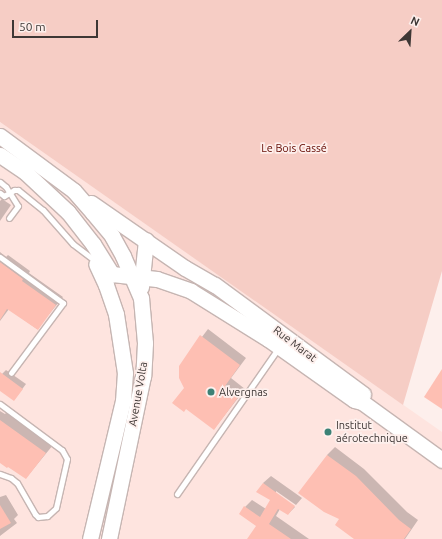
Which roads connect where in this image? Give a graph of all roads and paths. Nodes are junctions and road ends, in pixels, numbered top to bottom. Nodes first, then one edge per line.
1 (0, 136) edge
2 (0, 155) edge
3 (0, 161) edge
4 (0, 182) edge
5 (74, 191) junction
6 (10, 193) junction
7 (1, 196) edge
8 (9, 218) dead end
9 (146, 240) junction
10 (0, 257) edge
11 (94, 260) junction
12 (136, 277) junction
13 (282, 342) junction
14 (11, 373) dead end
15 (0, 404) edge
16 (442, 451) edge
17 (442, 460) edge
18 (0, 474) edge
19 (178, 494) dead end
20 (90, 539) edge
21 (108, 539) edge

1 - 5 main road, Avenue Volta
2 - 12 main road, Rue Marat
3 - 11 main road, Avenue Volta
4 - 6 lane
5 - 9 main road, Rue Marat
5 - 12 main road, Avenue Volta
6 - 7 lane
6 - 8 lane
6 - 11 lane
9 - 12 main road
9 - 13 main road, Rue Marat
10 - 14 lane
11 - 20 main road, Avenue Volta
12 - 13 main road, Rue Marat
12 - 21 main road, Avenue Volta
13 - 16 main road, Rue Marat
13 - 17 main road, Rue Marat
13 - 19 lane
15 - 18 lane

